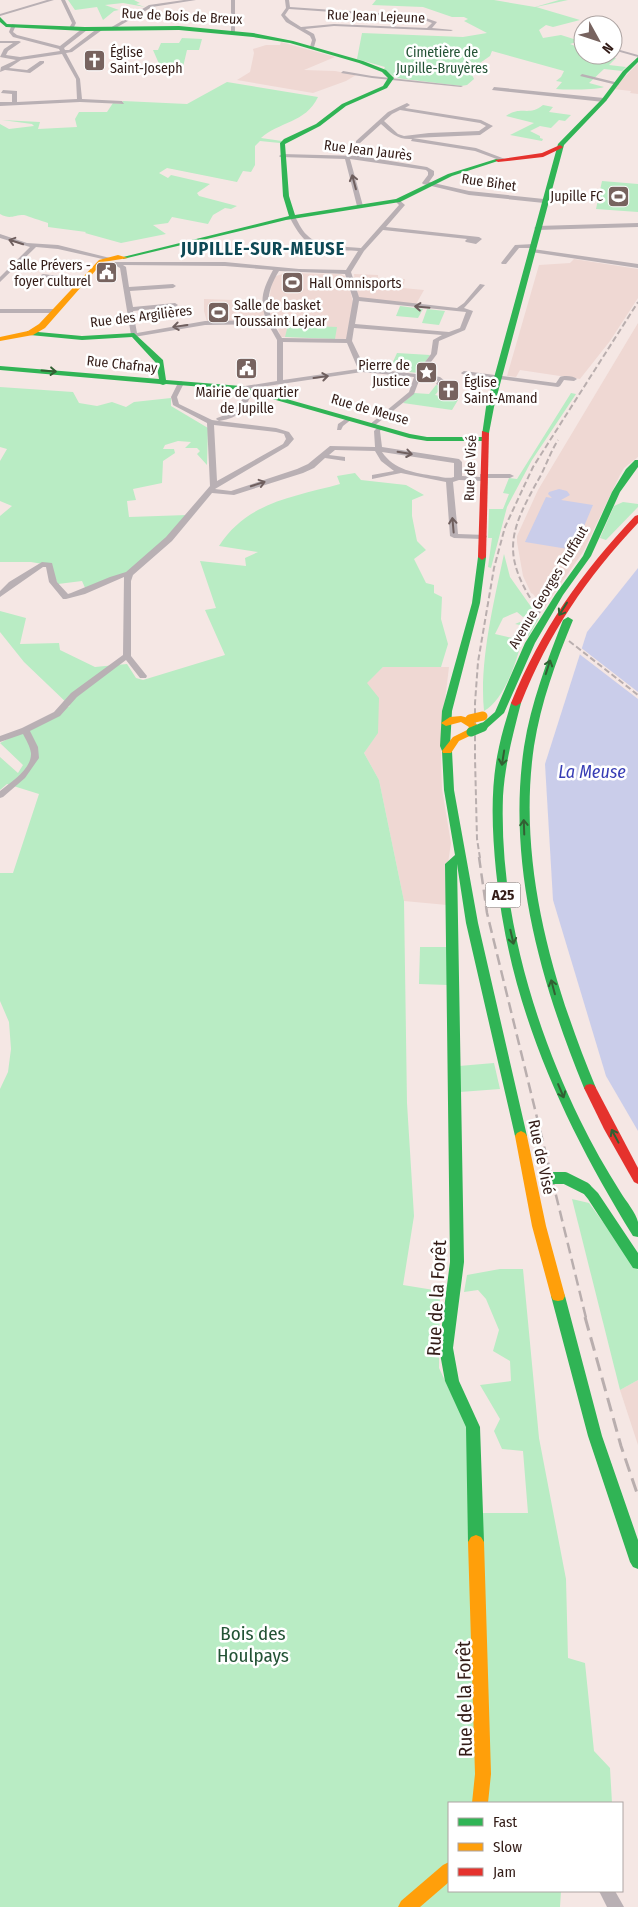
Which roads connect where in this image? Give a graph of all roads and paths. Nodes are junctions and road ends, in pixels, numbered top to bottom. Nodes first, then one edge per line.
1 (52, 0) edge
2 (63, 0) edge
3 (194, 0) edge
4 (232, 0) edge
5 (287, 0) edge
6 (288, 8) junction
7 (4, 22) edge
8 (71, 28) junction
9 (106, 28) junction
10 (301, 28) junction
11 (86, 29) junction
12 (428, 29) junction
13 (451, 30) dead end
14 (233, 32) junction
15 (27, 40) junction
16 (0, 42) edge
17 (19, 42) junction
18 (312, 47) junction
19 (63, 51) junction
20 (6, 53) junction
21 (623, 53) edge
22 (36, 57) junction
23 (29, 58) junction
24 (20, 59) junction
25 (637, 59) edge
26 (42, 62) junction
27 (1, 69) edge
28 (343, 72) dead end
29 (582, 75) dead end
30 (391, 78) junction
31 (616, 84) junction
32 (461, 86) dead end
33 (494, 89) dead end
34 (3, 92) dead end
35 (80, 100) junction
36 (604, 100) junction
37 (14, 103) junction
38 (122, 103) dead end
39 (0, 104) edge
40 (407, 105) dead end
41 (401, 109) junction
42 (382, 122) junction
43 (375, 127) junction
44 (388, 128) junction
45 (419, 139) junction
46 (358, 142) dead end
47 (560, 148) junction
48 (282, 156) junction
49 (348, 157) junction
50 (502, 159) junction
51 (430, 184) junction
52 (398, 201) junction
53 (544, 201) junction
54 (360, 206) junction
55 (292, 216) junction
56 (638, 225) edge
57 (381, 228) junction
58 (537, 228) junction
59 (0, 236) edge
60 (34, 247) junction
61 (479, 247) dead end
62 (533, 248) junction
63 (362, 250) junction
64 (114, 261) junction
65 (504, 263) dead end
66 (638, 266) edge
67 (277, 269) junction
68 (348, 272) junction
69 (43, 276) dead end
70 (87, 277) junction
71 (0, 280) edge
72 (482, 285) dead end
73 (173, 286) dead end
74 (126, 289) junction
75 (356, 299) junction
76 (175, 305) dead end
77 (130, 308) junction
78 (459, 309) junction
79 (0, 311) edge
80 (55, 311) junction
81 (268, 322) junction
82 (353, 326) junction
83 (425, 331) junction
84 (30, 332) junction
85 (452, 334) junction
86 (134, 335) junction
87 (0, 339) edge
88 (280, 340) junction
89 (436, 340) junction
90 (349, 341) junction
91 (0, 368) edge
92 (362, 370) junction
93 (464, 373) dead end
94 (419, 376) junction
95 (499, 377) junction
96 (574, 379) dead end
97 (439, 380) dead end
98 (163, 383) junction
99 (276, 383) junction
100 (181, 384) junction
101 (246, 389) junction
102 (349, 419) junction
103 (206, 421) junction
104 (375, 427) junction
105 (339, 429) dead end
106 (484, 439) junction
107 (349, 443) dead end
108 (356, 448) junction
109 (378, 449) junction
110 (324, 456) junction
111 (342, 459) dead end
112 (638, 462) edge
113 (402, 471) junction
114 (510, 476) dead end
115 (375, 477) dead end
116 (483, 477) junction
117 (458, 478) junction
118 (446, 480) dead end
119 (213, 489) junction
120 (638, 516) edge
121 (638, 529) edge
122 (483, 536) junction
123 (129, 574) junction
124 (0, 595) edge
125 (127, 656) junction
126 (143, 676) dead end
127 (450, 706) junction
128 (467, 724) junction
129 (446, 726) junction
130 (25, 730) junction
131 (0, 739) edge
132 (447, 751) junction
133 (0, 796) edge
134 (461, 856) junction
135 (638, 1179) edge
136 (531, 1180) junction
137 (638, 1232) edge
138 (638, 1264) edge
139 (638, 1562) edge
140 (480, 1802) edge
141 (448, 1871) edge
142 (608, 1892) edge
143 (407, 1907) edge
144 (616, 1907) edge

1 - 7 street
2 - 8 street
3 - 9 street
4 - 14 street
5 - 6 street
6 - 10 street
6 - 12 street
7 - 8 main road, Rue de Bois de Breux
7 - 15 street
8 - 11 main road, Rue de Bois de Breux
9 - 11 main road, Rue de Bois de Breux
9 - 14 main road, Rue de Bois de Breux
9 - 19 street
10 - 12 street, Rue Jean Lejeune
10 - 18 street
11 - 19 street
12 - 13 street, Rue Jean Lejeune
14 - 18 main road, Rue de Bois de Breux
15 - 17 street
15 - 19 street
16 - 17 street
17 - 20 street
18 - 30 main road, Rue de Bois de Breux
19 - 22 street
19 - 35 street
20 - 22 street
20 - 24 street
21 - 25 street
22 - 23 street
23 - 24 street
23 - 26 street
24 - 26 street
24 - 27 street
25 - 31 main road
26 - 27 street
28 - 30 street
29 - 31 street
30 - 32 street
30 - 48 main road
31 - 36 main road
33 - 36 street
34 - 37 street
35 - 37 street
35 - 38 street
36 - 47 main road
37 - 39 street
40 - 41 street
41 - 42 street
41 - 45 street
42 - 43 street
42 - 44 street
43 - 44 street
43 - 46 street
44 - 45 street
45 - 50 street
47 - 50 main road
47 - 53 main road, Rue de Visé
48 - 49 street, Rue Jean Jaurès
48 - 55 main road
49 - 51 street, Rue Jean Jaurès
54 -> 49 street
50 - 51 main road
51 - 52 main road
51 - 53 street, Rue Bihet
52 - 54 main road
52 - 57 street
53 - 58 main road, Rue de Visé
54 - 55 main road
55 - 63 street
55 - 64 main road
56 - 58 street
57 - 61 street
57 - 63 street
58 - 62 main road, Rue de Visé
60 -> 59 street
60 - 64 street
60 - 71 street
62 - 65 street
62 - 66 street
62 - 95 main road, Rue de Visé
63 - 68 street
64 - 67 street
64 - 70 main road
64 - 74 street
67 - 68 street
67 - 81 street
68 - 75 street
69 - 70 street
70 - 80 main road
72 - 78 street
73 - 74 street
74 - 77 street
78 -> 75 street
75 - 82 street
76 - 77 street
77 - 86 street
78 - 85 street
79 - 80 street
80 - 84 main road
81 -> 86 street, Rue des Argilières
81 - 88 street
82 - 83 street
82 - 90 street
83 - 85 street
83 - 89 street
84 - 86 main road, Rue des Argilières
84 - 87 main road
85 - 89 street
86 - 98 main road
88 - 90 street
88 - 99 street
89 - 94 street
90 - 92 street
91 -> 98 main road, Rue Chafnay
92 - 94 street
99 -> 92 street
93 - 95 street
94 - 97 street
94 - 104 street
95 - 96 street
95 - 106 main road, Rue de Visé
98 - 100 main road, Rue Chafnay
99 - 101 street
100 - 101 main road, Rue Chafnay
100 - 103 street
101 - 102 main road, Rue de Meuse
101 - 103 street
102 - 104 main road, Rue de Meuse
102 - 105 street
103 - 119 street
103 - 119 street
104 - 106 main road, Rue de Meuse
104 - 109 street
106 - 116 main road, Rue de Visé
107 - 108 street
108 - 109 street
108 - 110 street
109 - 113 street
109 -> 117 street
110 - 111 street
119 -> 110 street
112 - 128 main road, Avenue Georges Truffaut, bridge
113 - 115 street
113 - 118 street
114 - 116 street
116 - 117 street
116 - 122 main road, Rue de Visé
122 -> 117 street
119 - 123 street
120 -> 137 main road, A25
135 -> 121 main road, A25
122 - 127 main road, Rue de Visé
123 - 124 street
123 - 125 street
125 - 126 street
125 - 130 street
127 - 128 main road
127 - 129 main road, Rue de Visé
128 - 129 main road
128 - 129 main road
128 - 132 main road
129 - 132 main road, Rue de Visé
130 - 131 street
130 - 133 street
132 - 134 main road, Rue de Visé
134 - 136 main road, Rue de Visé
134 - 140 main road, Rue de la Forêt
136 - 138 main road, bridge
136 - 139 main road, Rue de Visé
141 - 143 main road
142 - 144 street

